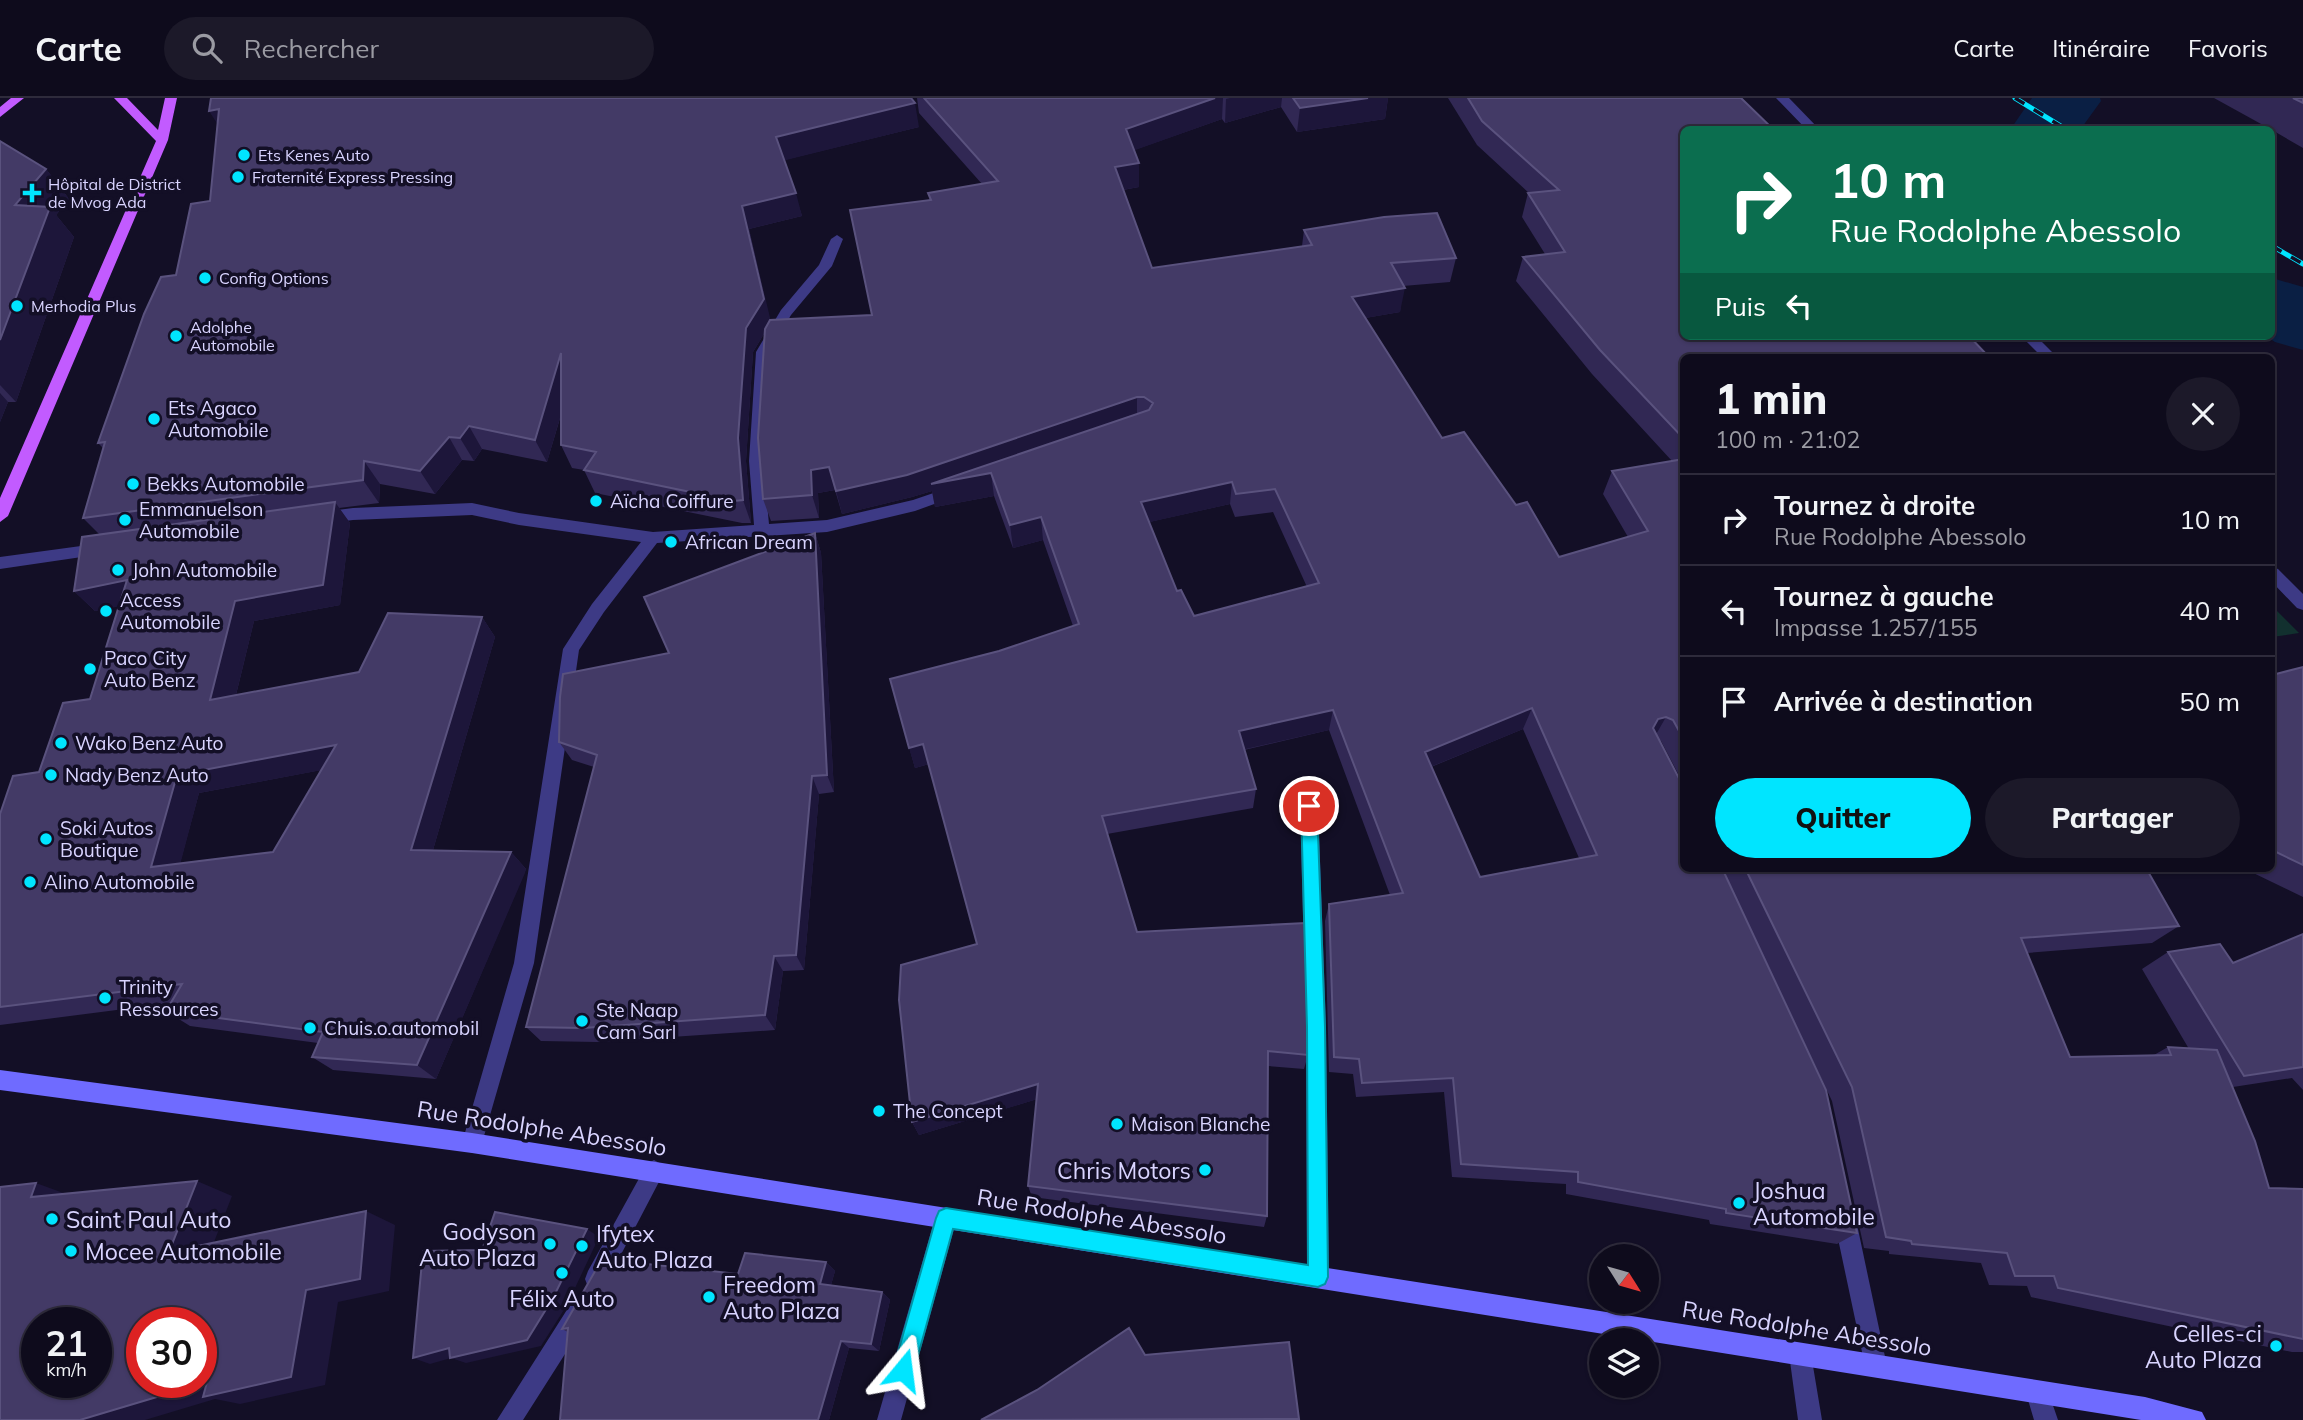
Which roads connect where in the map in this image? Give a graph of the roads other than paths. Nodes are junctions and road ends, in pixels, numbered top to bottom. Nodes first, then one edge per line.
1 (18, 98) edge
2 (120, 98) edge
3 (171, 98) edge
4 (1782, 98) edge
5 (0, 113) edge
6 (1810, 126) edge
7 (162, 140) junction
8 (837, 239) dead end
9 (2032, 340) edge
10 (2047, 354) edge
11 (971, 485) edge
12 (0, 516) edge
13 (299, 521) edge
14 (762, 532) junction
15 (653, 538) junction
16 (122, 546) edge
17 (0, 563) edge
18 (2275, 576) edge
19 (2303, 604) edge
20 (1309, 806) dead end
21 (0, 1080) edge
22 (472, 1143) junction
23 (654, 1171) junction
24 (1840, 1194) edge
25 (946, 1218) junction
26 (1318, 1277) junction
27 (1800, 1354) junction
28 (1876, 1366) junction
29 (2038, 1393) junction
30 (509, 1420) edge
31 (889, 1420) edge
32 (1810, 1420) edge
33 (2046, 1420) edge
34 (2194, 1420) edge

1 - 5 main road
2 - 7 main road
3 - 7 main road
4 - 6 street
7 - 12 main road
8 - 14 street
9 - 10 street
11 - 14 street
13 - 15 street
14 - 15 street
15 - 22 street
16 - 17 street
18 - 19 street
20 - 26 street
21 - 22 main road, Rue Rodolphe Abessolo
22 - 23 main road, Rue Rodolphe Abessolo
23 - 25 main road, Rue Rodolphe Abessolo
23 - 30 street
24 - 28 street
25 - 26 main road, Rue Rodolphe Abessolo
25 - 31 street
26 - 27 main road, Rue Rodolphe Abessolo
27 - 28 main road, Rue Rodolphe Abessolo
27 - 32 street
28 - 29 main road, Rue Rodolphe Abessolo
29 - 33 street
29 - 34 main road, Rue Rodolphe Abessolo

